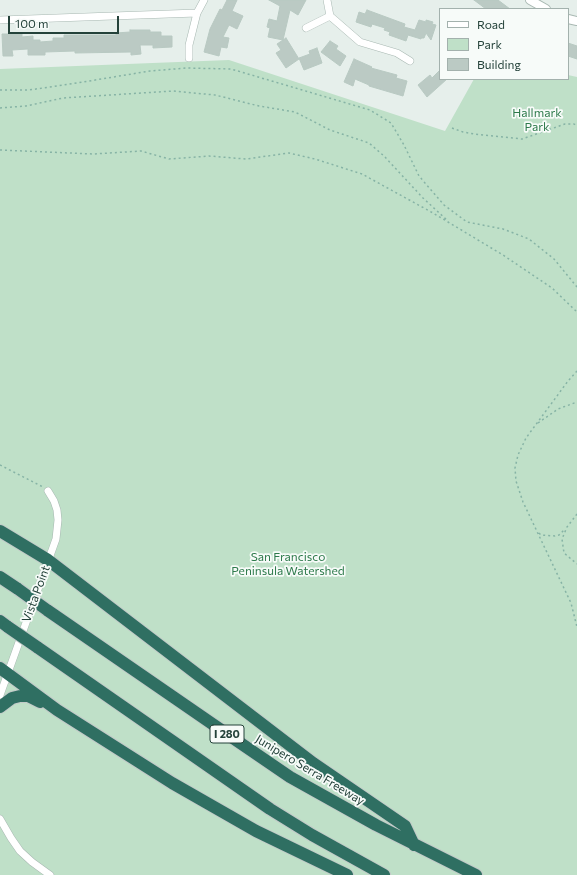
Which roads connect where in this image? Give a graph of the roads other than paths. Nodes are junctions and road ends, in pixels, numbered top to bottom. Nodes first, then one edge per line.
1 (204, 0) edge
2 (327, 0) edge
3 (530, 0) edge
4 (544, 8) edge
5 (197, 13) junction
6 (330, 16) junction
7 (0, 20) edge
8 (306, 28) dead end
9 (189, 58) dead end
10 (410, 61) dead end
11 (48, 491) road end
12 (0, 531) edge
13 (48, 560) junction
14 (0, 577) edge
15 (4, 624) edge
16 (4, 671) edge
17 (0, 696) edge
18 (0, 707) edge
19 (57, 710) junction
20 (0, 819) edge
21 (414, 845) junction
22 (50, 875) edge
23 (347, 875) edge
24 (384, 875) edge
25 (476, 875) edge

1 - 5 street
2 - 6 street
3 - 4 street
5 - 7 street
5 - 9 street
6 - 8 street
6 - 10 street
11 - 13 street, Vista Point
12 - 13 highway
13 - 16 street, Vista Point
13 - 21 highway
14 - 21 highway, Junipero Serra Freeway / I 280, bridge
15 - 24 highway, bridge
16 - 17 street, Vista Point
16 - 19 highway
18 - 19 highway
19 - 23 highway
20 - 22 street
21 - 25 highway, Junipero Serra Freeway / I 280

